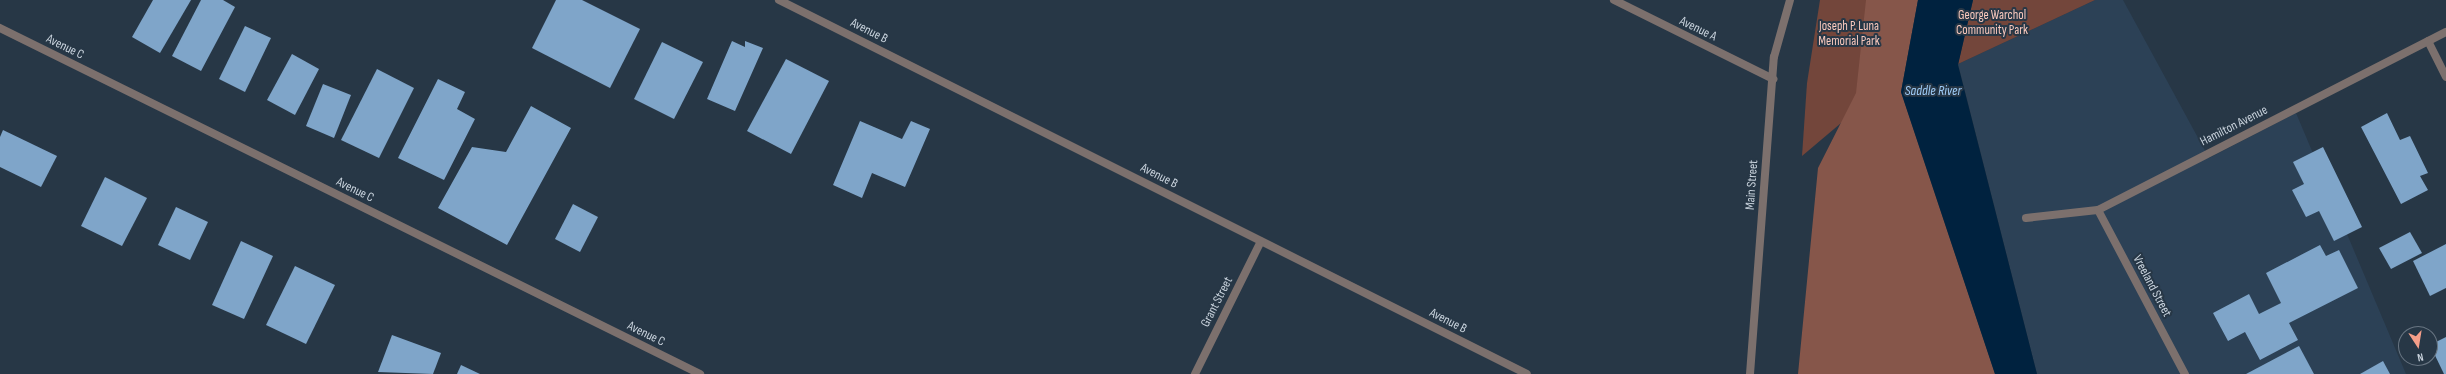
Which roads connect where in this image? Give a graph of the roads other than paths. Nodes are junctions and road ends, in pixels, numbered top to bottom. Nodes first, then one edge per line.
1 (779, 0) edge
2 (1614, 0) edge
3 (1790, 0) edge
4 (0, 28) edge
5 (2446, 32) edge
6 (2428, 41) junction
7 (2446, 77) edge
8 (1772, 79) junction
9 (2098, 210) junction
10 (2026, 218) dead end
11 (1262, 241) junction
12 (700, 374) edge
13 (1195, 374) edge
14 (1527, 374) edge
15 (1750, 374) edge
16 (2186, 374) edge

1 - 11 street, Avenue B
2 - 8 street, Avenue A
3 - 8 street, Main Street
4 - 12 street, Avenue C
5 - 6 street, Hamilton Avenue
6 - 7 street
6 - 9 street, Hamilton Avenue
8 - 15 street, Main Street
9 - 10 street, Hamilton Avenue
9 - 16 street, Vreeland Street
11 - 13 street, Grant Street
11 - 14 street, Avenue B

